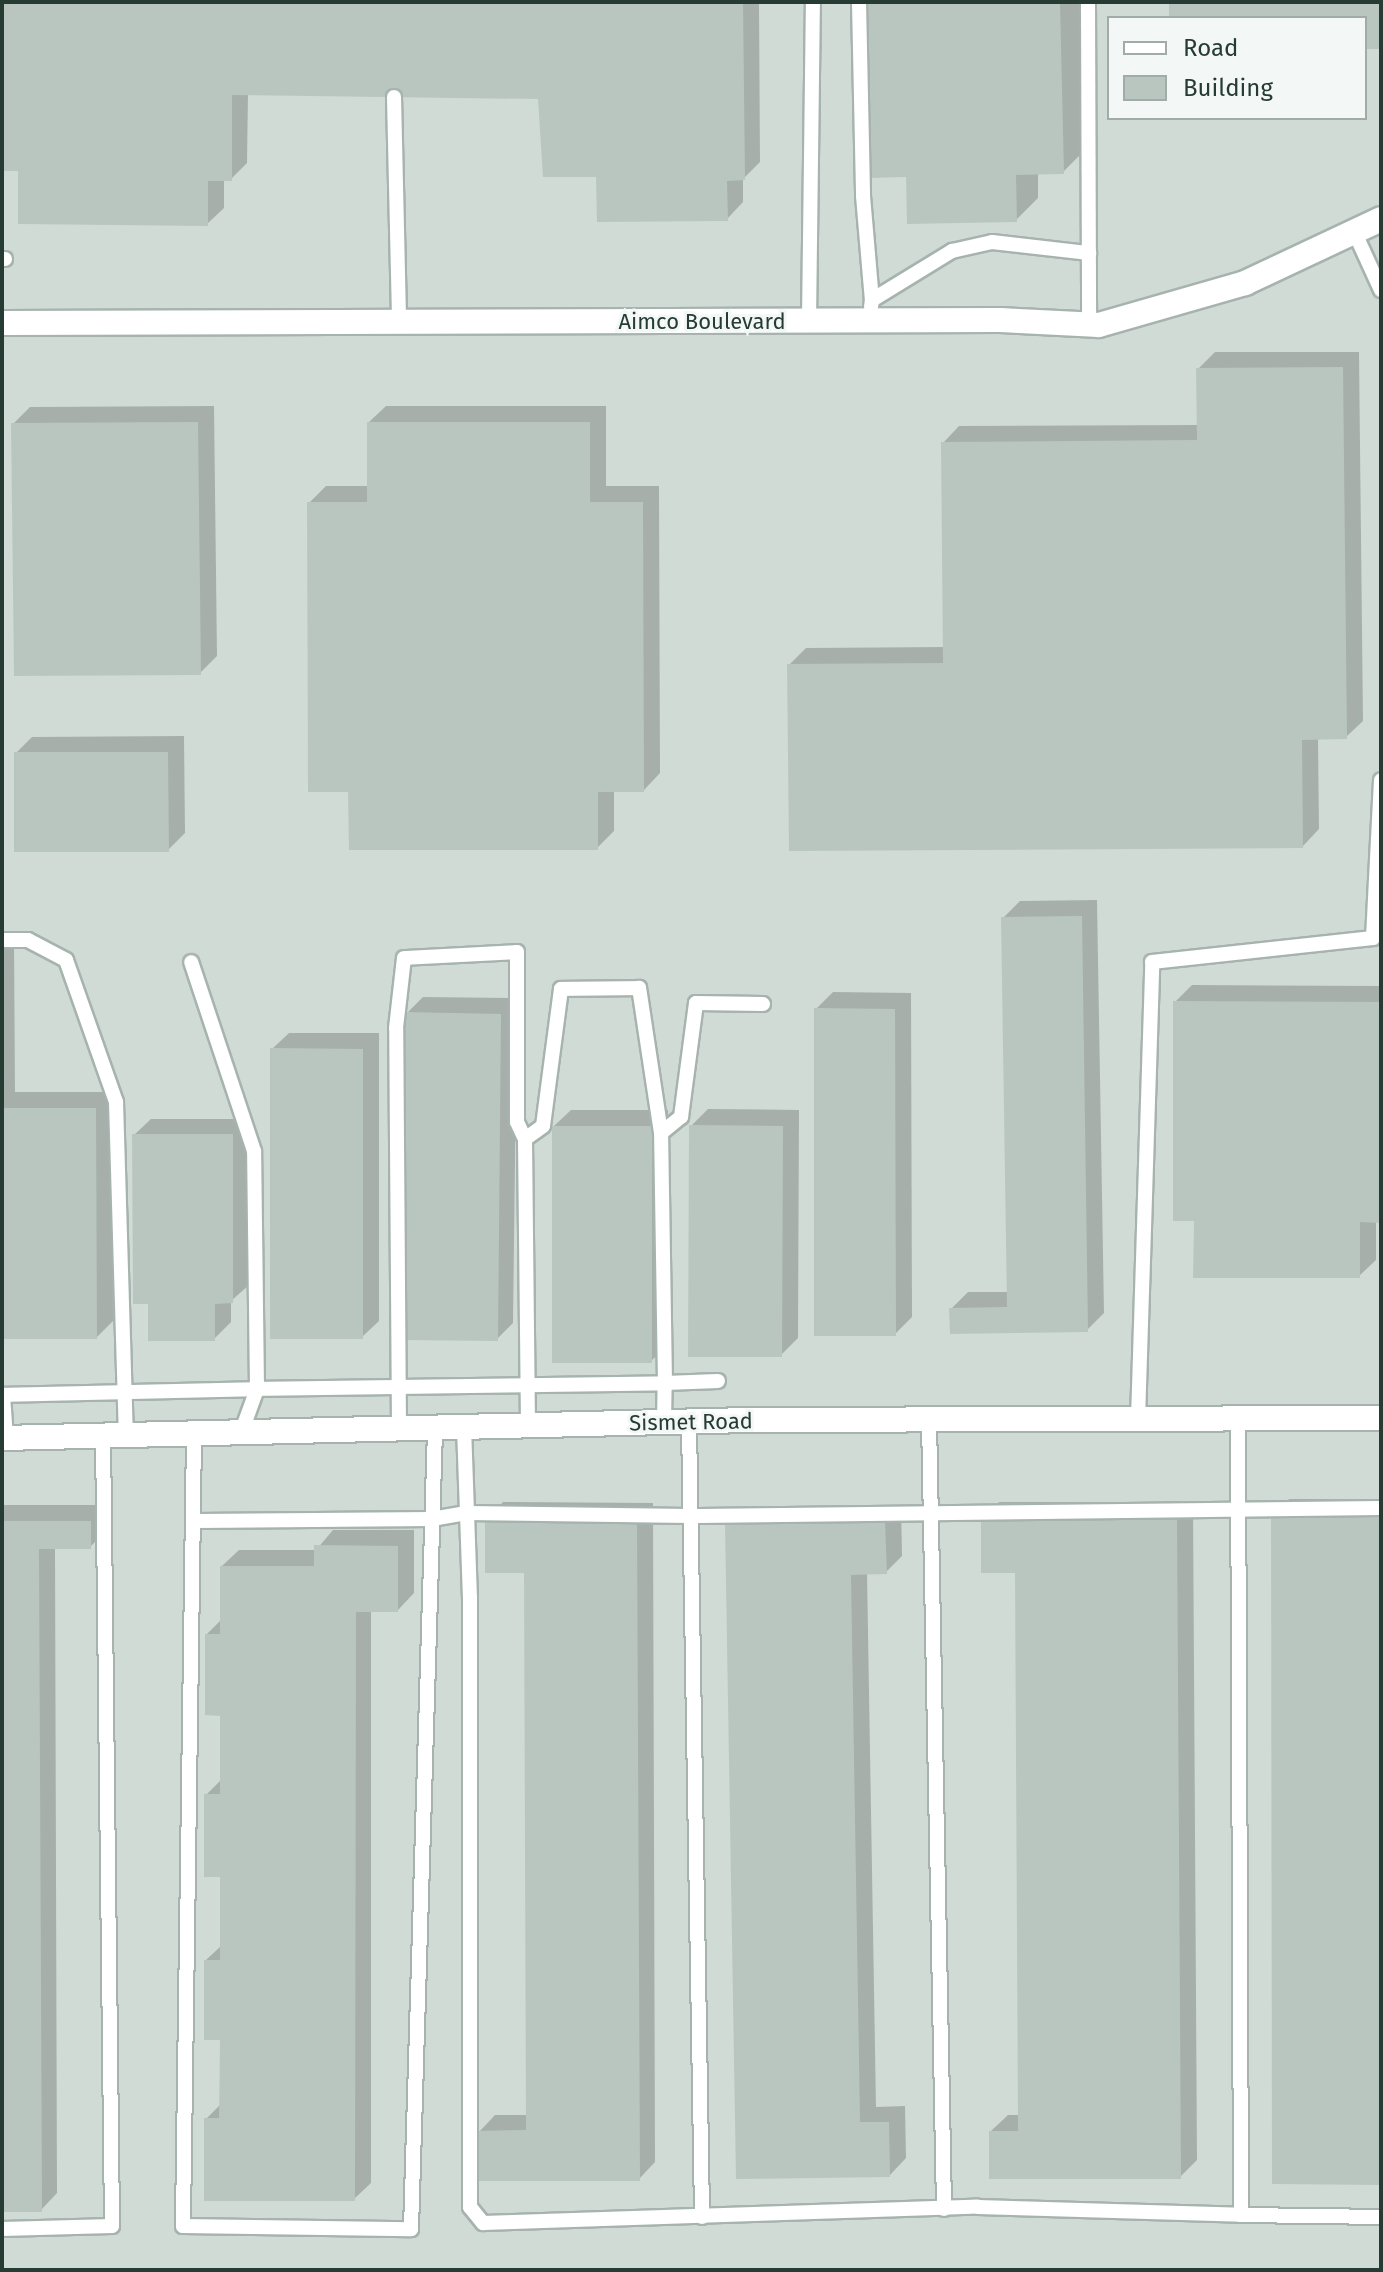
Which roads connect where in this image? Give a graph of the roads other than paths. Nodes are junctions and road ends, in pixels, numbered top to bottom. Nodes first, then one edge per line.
1 (813, 2) edge
2 (859, 2) edge
3 (1088, 2) edge
4 (394, 97) dead end
5 (1381, 219) edge
6 (1354, 231) junction
7 (1089, 253) junction
8 (1381, 290) edge
9 (871, 311) junction
10 (399, 321) junction
11 (809, 322) junction
12 (2, 323) edge
13 (1089, 324) junction
14 (1381, 780) edge
15 (1377, 938) edge
16 (2, 940) edge
17 (191, 962) dead end
18 (763, 1004) dead end
19 (661, 1133) junction
20 (525, 1139) junction
21 (718, 1381) dead end
22 (665, 1383) junction
23 (399, 1384) junction
24 (528, 1385) junction
25 (257, 1389) junction
26 (125, 1392) junction
27 (3, 1395) edge
28 (1238, 1418) junction
29 (1381, 1418) edge
30 (929, 1419) junction
31 (1138, 1419) junction
32 (664, 1422) junction
33 (689, 1422) junction
34 (528, 1426) junction
35 (464, 1427) junction
36 (435, 1428) junction
37 (399, 1429) junction
38 (241, 1433) junction
39 (194, 1434) junction
40 (115, 1436) junction
41 (4, 1438) edge
42 (1236, 1508) junction
43 (1381, 1508) edge
44 (930, 1510) junction
45 (467, 1513) junction
46 (690, 1516) junction
47 (432, 1519) junction
48 (196, 1521) junction
49 (944, 2209) junction
50 (1241, 2215) junction
51 (702, 2217) junction
52 (1381, 2217) edge
53 (2, 2229) edge

1 - 11 lane
2 - 9 lane
3 - 7 lane
4 - 10 lane
5 - 6 street, Aimco Boulevard
6 - 8 lane
6 - 13 street, Aimco Boulevard
7 - 9 lane
7 - 13 lane
9 - 11 street, Aimco Boulevard
9 - 13 street, Aimco Boulevard
10 - 11 street, Aimco Boulevard
10 - 12 street, Aimco Boulevard
14 - 15 lane
15 - 31 lane
16 - 26 lane
17 - 25 lane
18 - 19 lane
19 - 20 lane
19 - 22 lane
20 - 23 lane
20 - 24 lane
21 - 22 lane
22 - 24 lane
22 - 32 lane
23 - 24 lane
23 - 25 lane
23 - 37 lane
24 - 34 lane
25 - 26 lane
25 - 38 lane
26 - 27 lane
26 - 40 lane
27 - 41 lane
28 - 29 street, Sismet Road
28 - 31 street, Sismet Road
28 - 42 lane
30 - 31 street, Sismet Road
30 - 33 street, Sismet Road
30 - 44 lane
32 - 33 street, Sismet Road
32 - 34 street, Sismet Road
33 - 46 lane
34 - 35 street, Sismet Road
35 - 36 street, Sismet Road
35 - 45 lane
36 - 37 street, Sismet Road
36 - 47 lane
37 - 38 street, Sismet Road
38 - 39 street, Sismet Road
39 - 40 street, Sismet Road
39 - 48 lane
40 - 41 street, Sismet Road
40 - 53 lane
42 - 43 lane
42 - 44 lane
42 - 50 lane
44 - 46 lane
44 - 49 lane
45 - 46 lane
45 - 47 lane
45 - 51 lane
46 - 51 lane
47 - 48 lane
47 - 48 lane
49 - 50 lane
49 - 51 lane
50 - 52 lane

